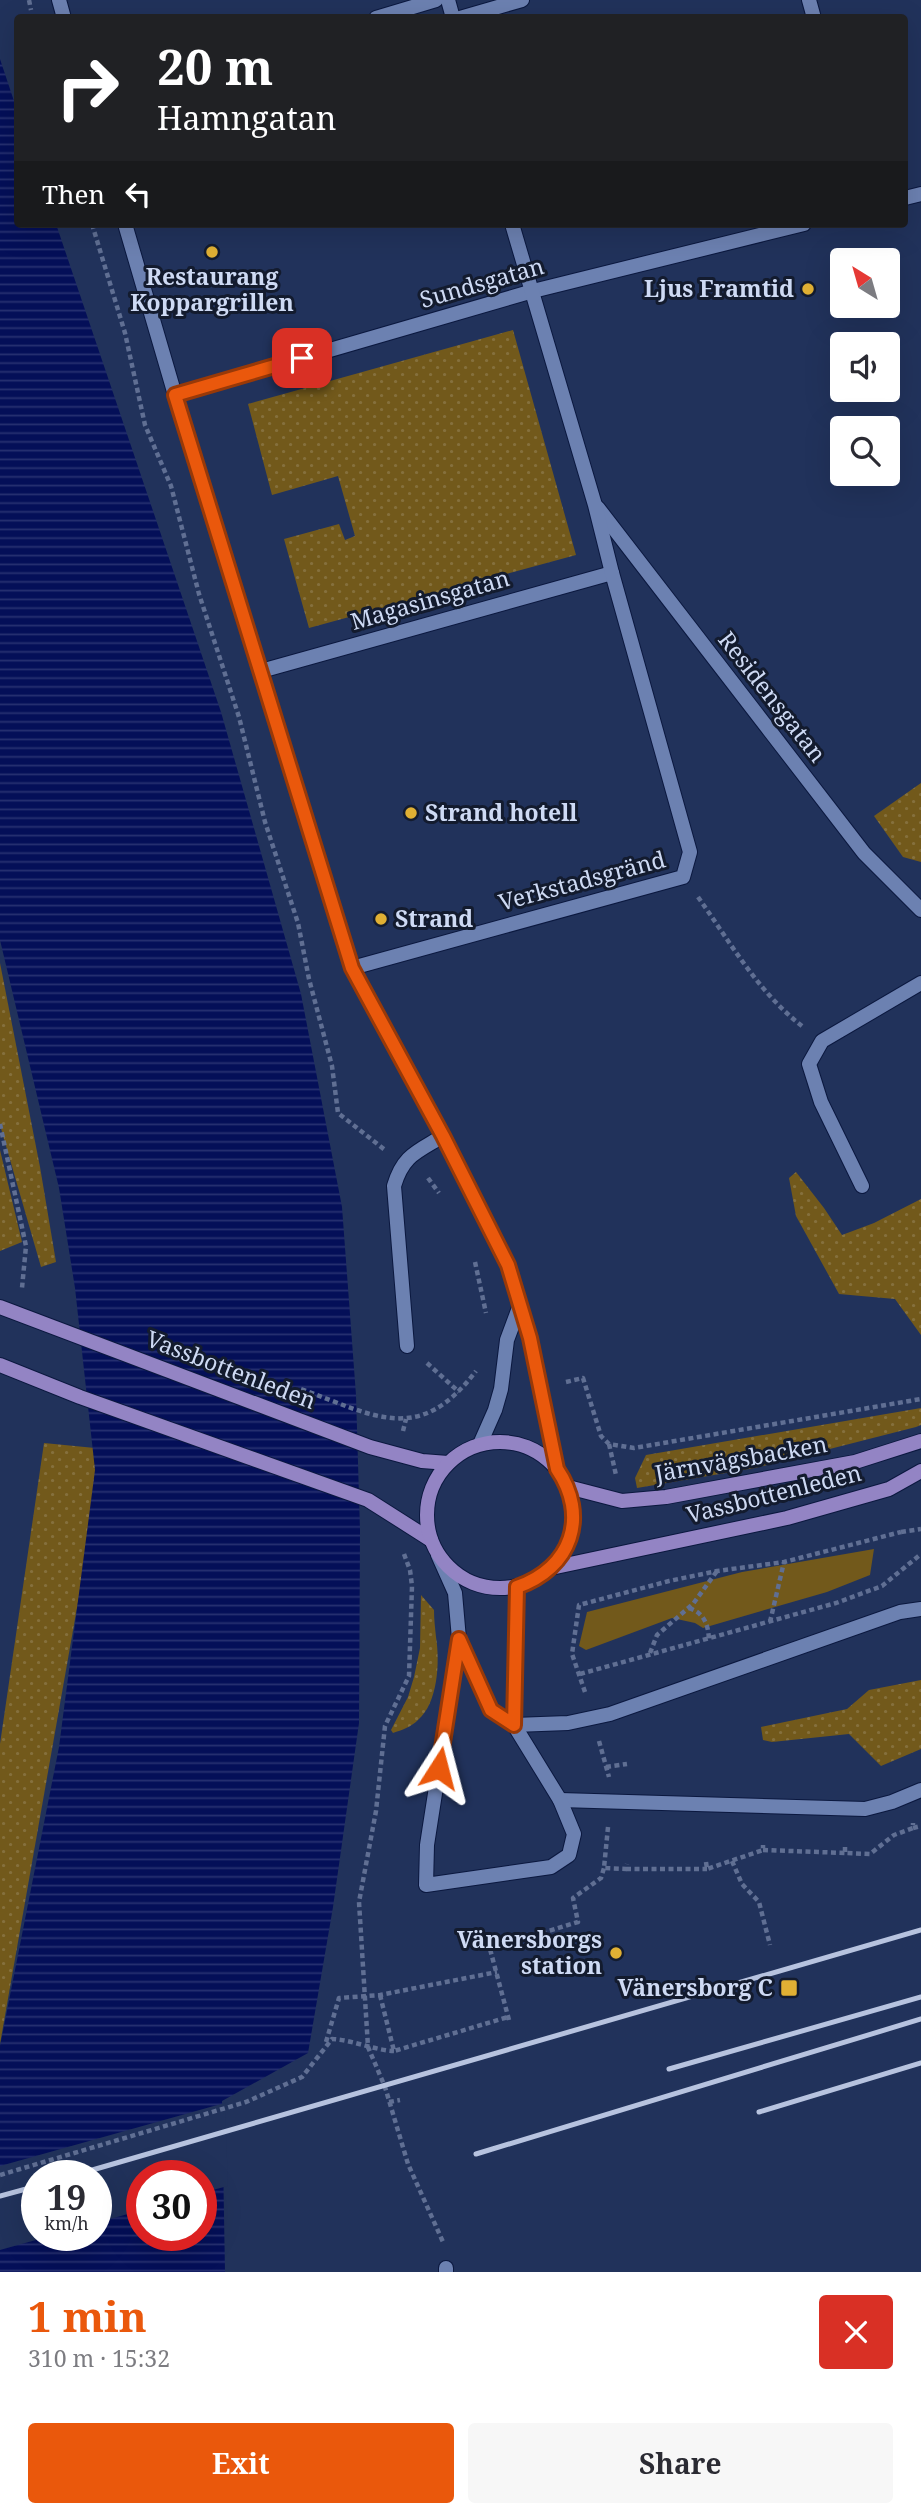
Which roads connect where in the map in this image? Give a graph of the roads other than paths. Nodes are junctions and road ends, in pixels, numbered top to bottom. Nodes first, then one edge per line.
1 (436, 0) edge
2 (522, 0) edge
3 (389, 14) edge
4 (474, 14) edge
5 (126, 228) edge
6 (513, 228) edge
7 (788, 228) edge
8 (533, 291) junction
9 (175, 395) junction
10 (596, 505) junction
11 (612, 573) junction
12 (261, 671) junction
13 (921, 910) edge
14 (352, 968) junction
15 (921, 984) edge
16 (443, 1136) junction
17 (862, 1186) dead end
18 (520, 1305) junction
19 (0, 1307) edge
20 (407, 1346) dead end
21 (0, 1365) edge
22 (921, 1441) edge
23 (480, 1444) junction
24 (449, 1463) junction
25 (557, 1469) junction
26 (921, 1471) edge
27 (568, 1487) junction
28 (431, 1540) junction
29 (439, 1555) junction
30 (551, 1569) junction
31 (517, 1587) junction
32 (921, 1609) edge
33 (459, 1639) junction
34 (514, 1725) junction
35 (921, 1790) edge
36 (560, 1800) junction

1 - 3 street
2 - 4 street
5 - 9 street
6 - 8 street, Residensgatan
7 - 8 street, Sundsgatan
8 - 9 street, Sundsgatan
8 - 10 street, Residensgatan
9 - 12 street
10 - 11 street, Residensgatan
10 - 13 street, Residensgatan
11 - 12 street, Magasinsgatan
11 - 14 street, Verkstadsgränd
12 - 14 street
14 - 16 street
15 - 17 street
16 - 18 street
16 - 20 street
18 - 23 street
18 - 25 street
19 - 24 main road, Vassbottenleden
21 - 28 main road
22 - 27 main road, Järnvägsbacken
23 - 24 main road
23 - 25 main road
24 - 28 main road
25 - 27 main road
26 - 30 main road, Vassbottenleden
27 - 30 main road
28 - 29 main road
29 - 31 main road
29 - 33 street
30 - 31 main road
31 - 34 street
32 - 34 street
33 - 34 street
33 - 36 street
34 - 36 street
35 - 36 street

